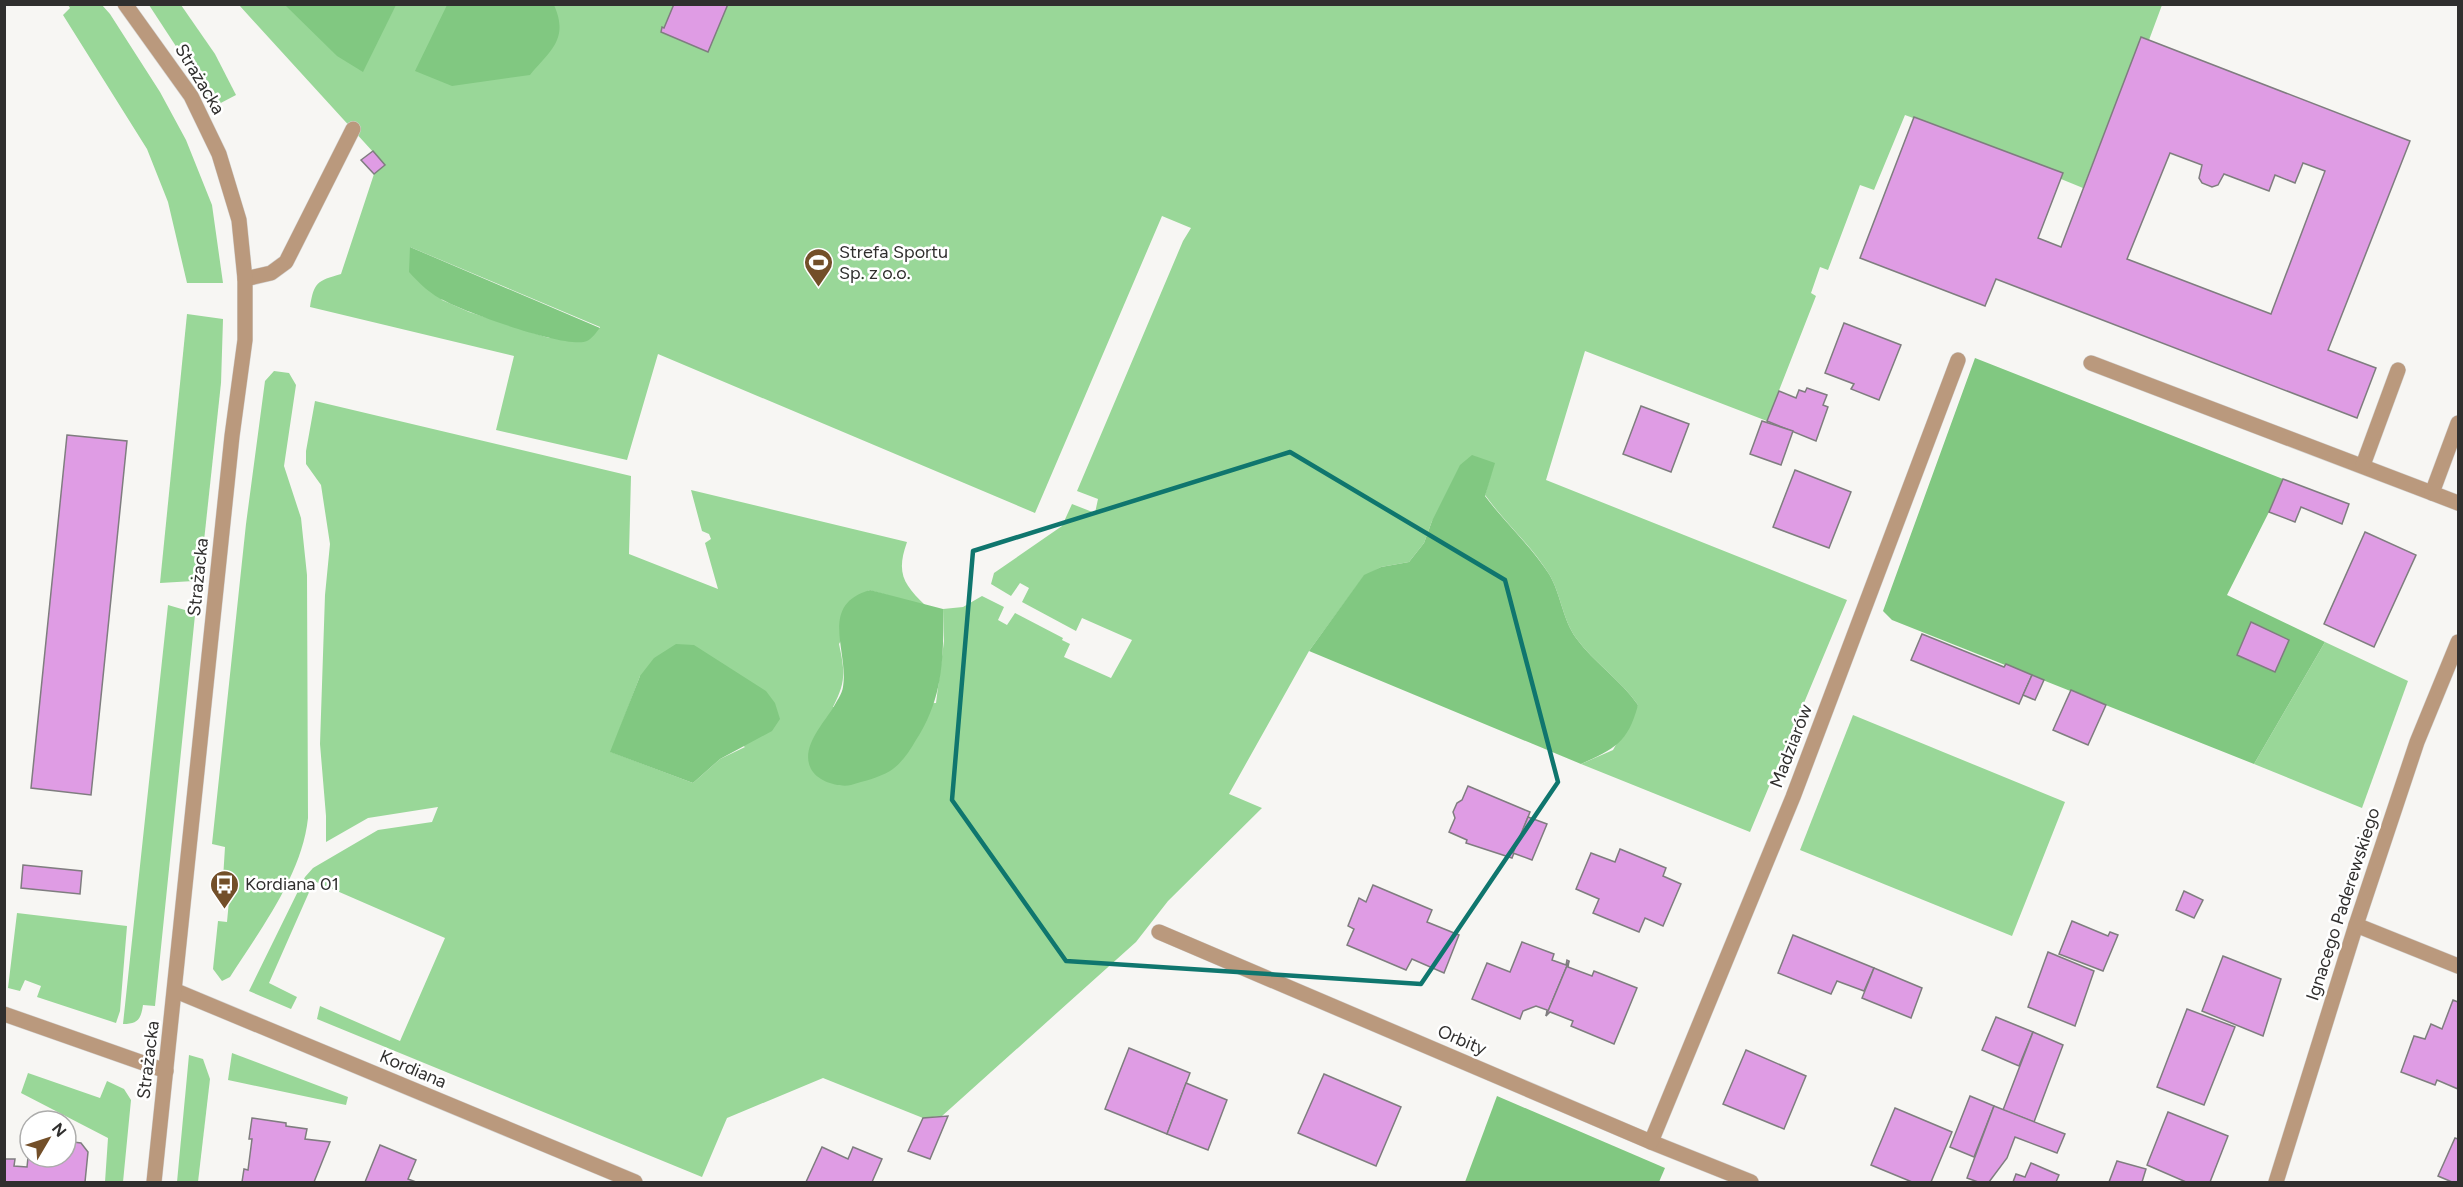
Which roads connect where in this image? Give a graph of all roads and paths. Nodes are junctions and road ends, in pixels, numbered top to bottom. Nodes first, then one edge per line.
1 (125, 4) edge
2 (353, 129) dead end
3 (245, 279) junction
4 (1958, 360) dead end
5 (2091, 363) dead end
6 (2398, 370) dead end
7 (2458, 423) edge
8 (2363, 465) junction
9 (2432, 493) junction
10 (2458, 503) edge
11 (2458, 642) edge
12 (2356, 925) junction
13 (1159, 932) dead end
14 (2458, 966) edge
15 (176, 991) junction
16 (4, 1014) edge
17 (166, 1071) junction
18 (1651, 1142) junction
19 (154, 1182) edge
20 (636, 1182) edge
21 (1751, 1182) edge
22 (2276, 1182) edge

1 - 3 street, Strażacka
2 - 3 street
3 - 15 street, Strażacka
4 - 18 street, Madziarów
5 - 8 street
6 - 8 street
7 - 9 street
8 - 9 street
9 - 10 street
11 - 12 street, Ignacego Paderewskiego
12 - 14 street
12 - 22 street, Ignacego Paderewskiego
13 - 18 street, Orbity
15 - 17 street, Strażacka
15 - 20 street, Kordiana
16 - 17 street
17 - 19 street, Strażacka
18 - 21 street, Orbity

